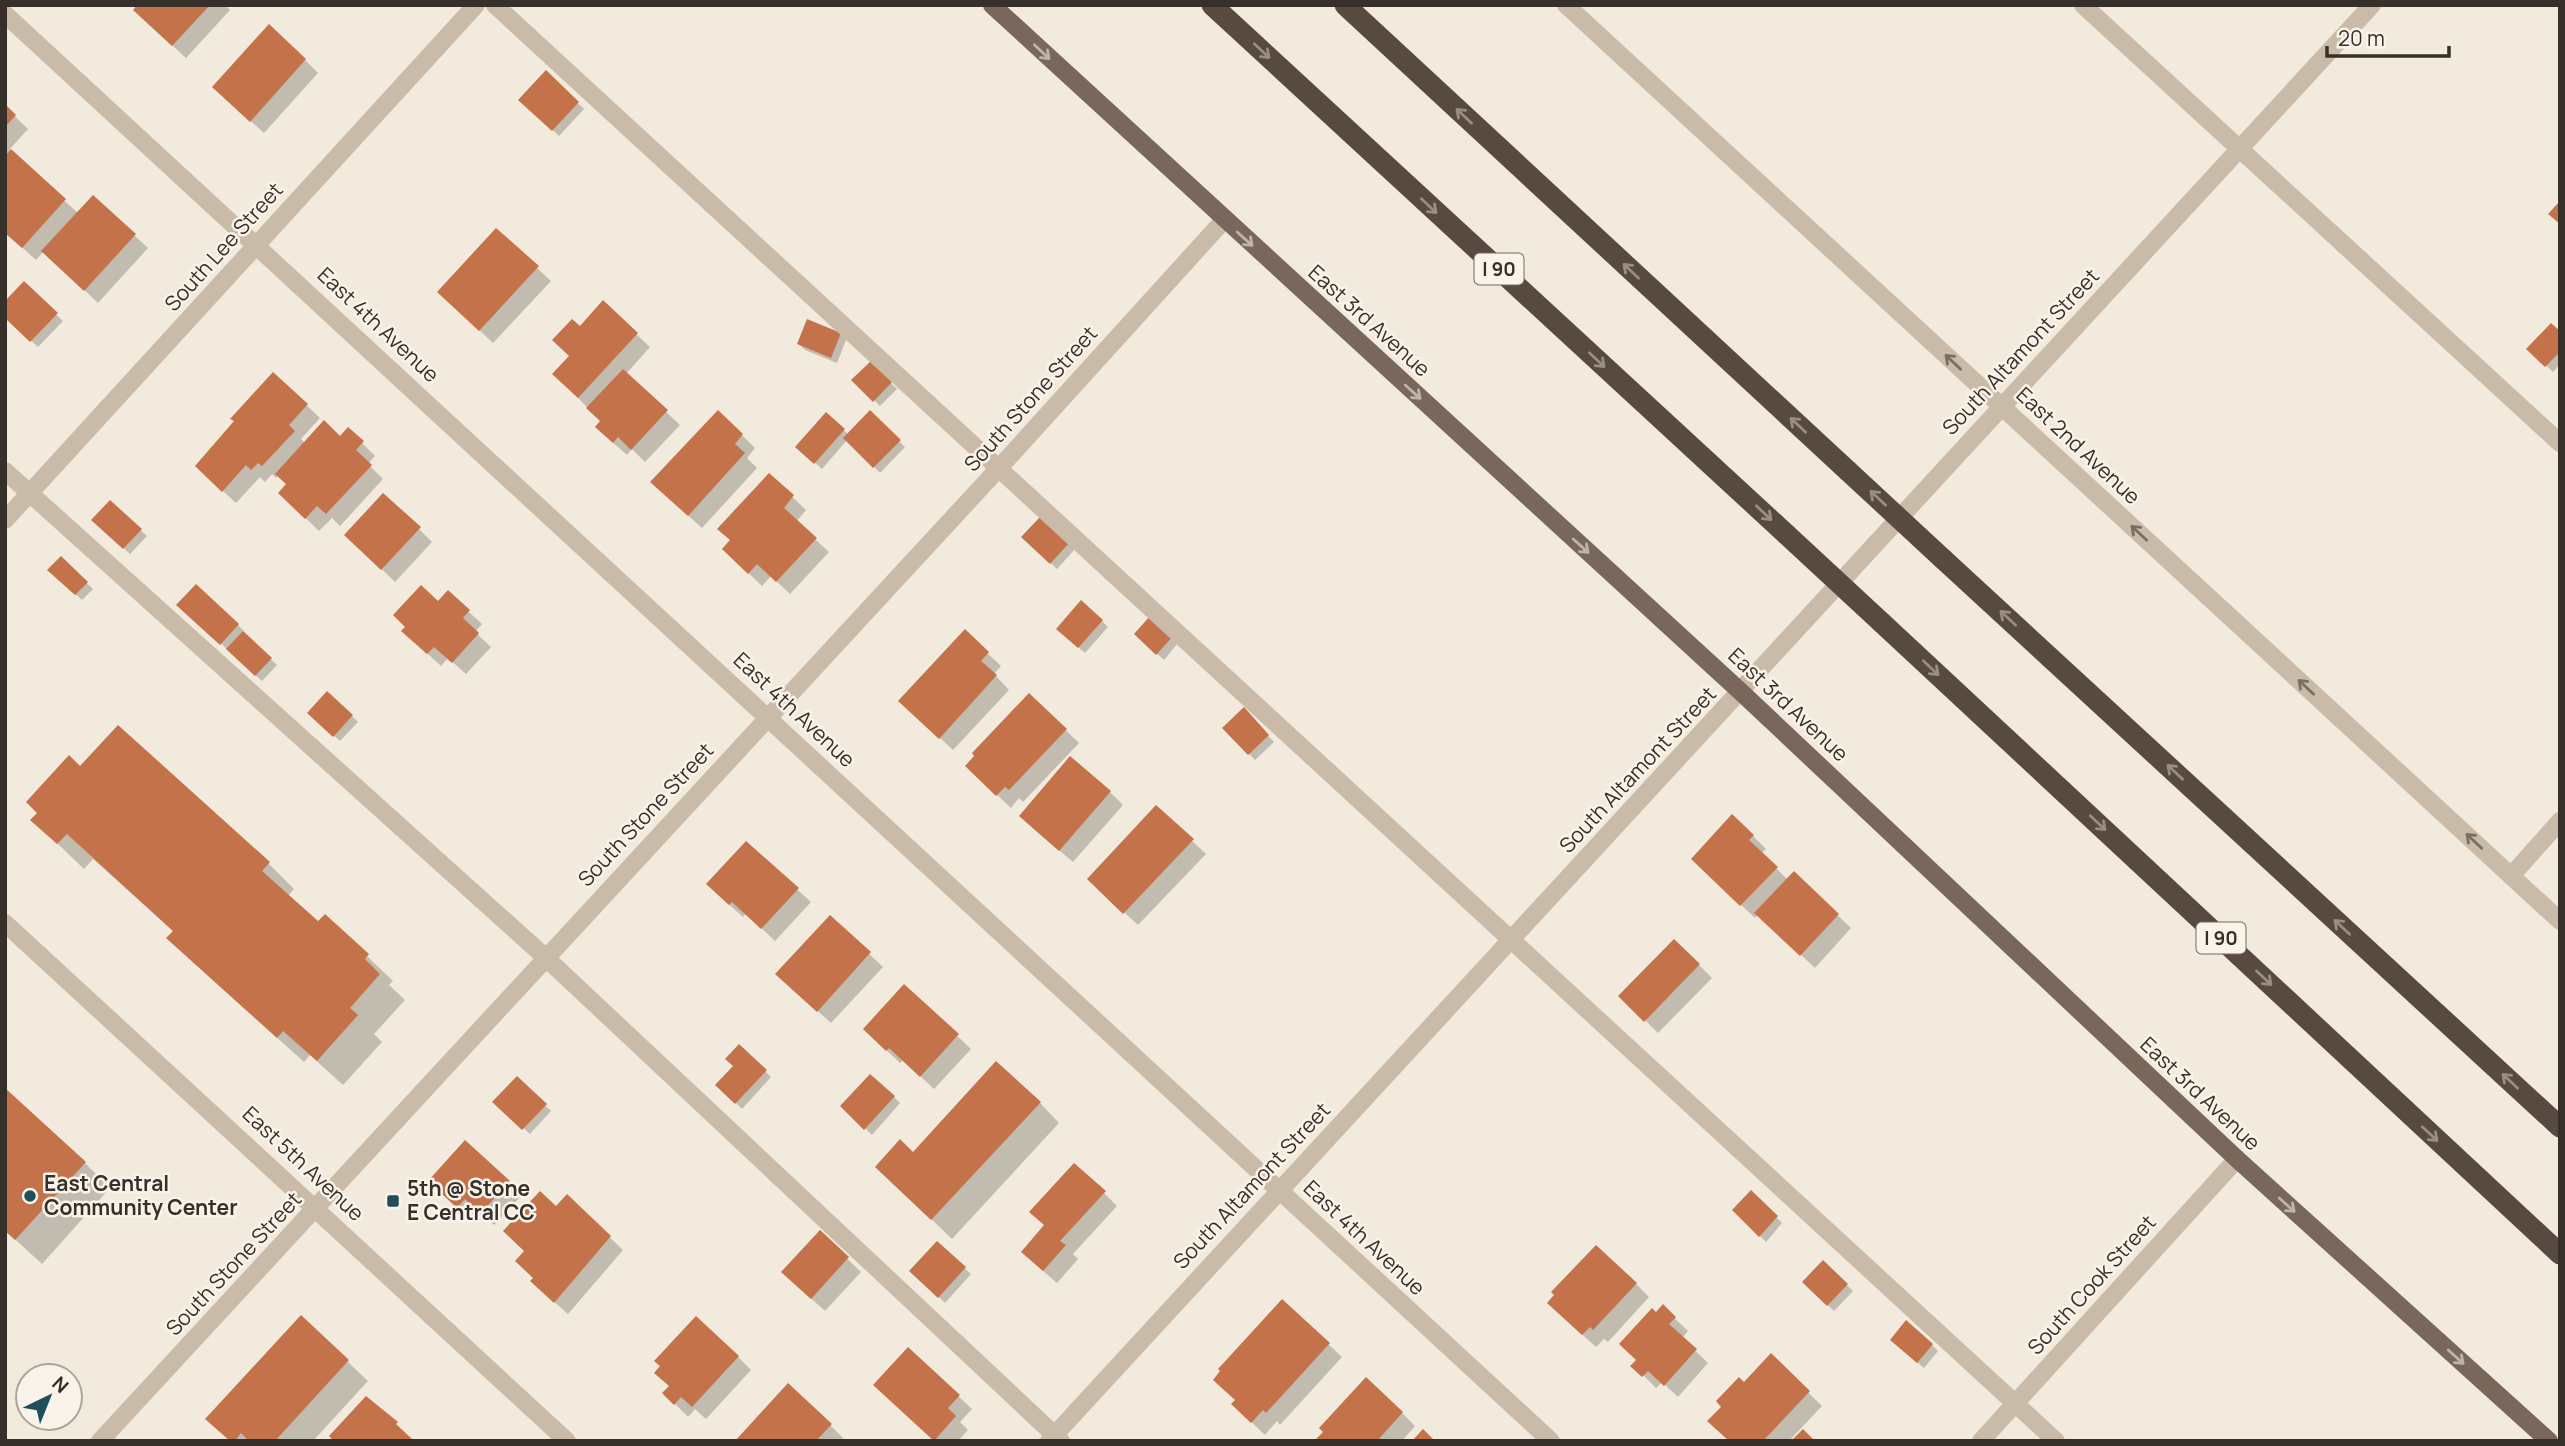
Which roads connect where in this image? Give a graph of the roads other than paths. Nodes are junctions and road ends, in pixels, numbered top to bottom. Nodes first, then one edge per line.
1 (476, 5) edge
2 (495, 5) edge
3 (992, 5) edge
4 (1212, 5) edge
5 (1345, 5) edge
6 (1566, 5) edge
7 (2083, 5) edge
8 (2372, 5) edge
9 (5, 14) edge
10 (2240, 149) junction
11 (1224, 220) junction
12 (257, 244) junction
13 (2002, 407) junction
14 (2560, 443) edge
15 (999, 468) junction
16 (5, 471) edge
17 (29, 493) junction
18 (5, 520) edge
19 (1741, 692) junction
20 (768, 717) junction
21 (2560, 821) edge
22 (2511, 876) junction
23 (2560, 921) edge
24 (5, 923) edge
25 (1511, 940) junction
26 (545, 957) junction
27 (2560, 1127) edge
28 (2237, 1159) junction
29 (1278, 1190) junction
30 (317, 1208) junction
31 (2560, 1254) edge
32 (2016, 1403) junction
33 (1055, 1439) edge
34 (100, 1441) edge
35 (568, 1441) edge
36 (1551, 1441) edge
37 (1982, 1441) edge
38 (2056, 1441) edge
39 (2549, 1441) edge

1 - 12 street, South Lee Street
2 - 15 street
3 -> 11 main road, East 3rd Avenue
4 -> 31 highway, I 90, bridge
27 -> 5 highway, bridge
13 -> 6 street, East 2nd Avenue
7 - 10 street
8 - 10 street, South Altamont Street
9 - 12 street, East 4th Avenue
10 - 13 street, South Altamont Street
10 - 14 street
11 - 15 street, South Stone Street
11 -> 19 main road, East 3rd Avenue
12 - 17 street, South Lee Street
12 - 20 street, East 4th Avenue
13 - 19 street, South Altamont Street
22 -> 13 street, East 2nd Avenue
15 - 20 street, South Stone Street
15 - 25 street
16 - 17 street
17 - 18 street, South Lee Street
17 - 26 street
19 - 25 street, South Altamont Street
19 - 28 main road, East 3rd Avenue
20 - 26 street, South Stone Street
20 - 29 street, East 4th Avenue
21 - 22 street
22 - 23 street, East 2nd Avenue
24 - 30 street, East 5th Avenue
25 - 29 street, South Altamont Street
25 - 32 street
26 - 30 street, South Stone Street
26 - 33 street
28 - 32 street, South Cook Street
28 -> 39 main road, East 3rd Avenue
29 - 33 street, South Altamont Street
29 - 36 street, East 4th Avenue
30 - 34 street, South Stone Street
30 - 35 street, East 5th Avenue
32 - 37 street, South Cook Street
32 - 38 street

